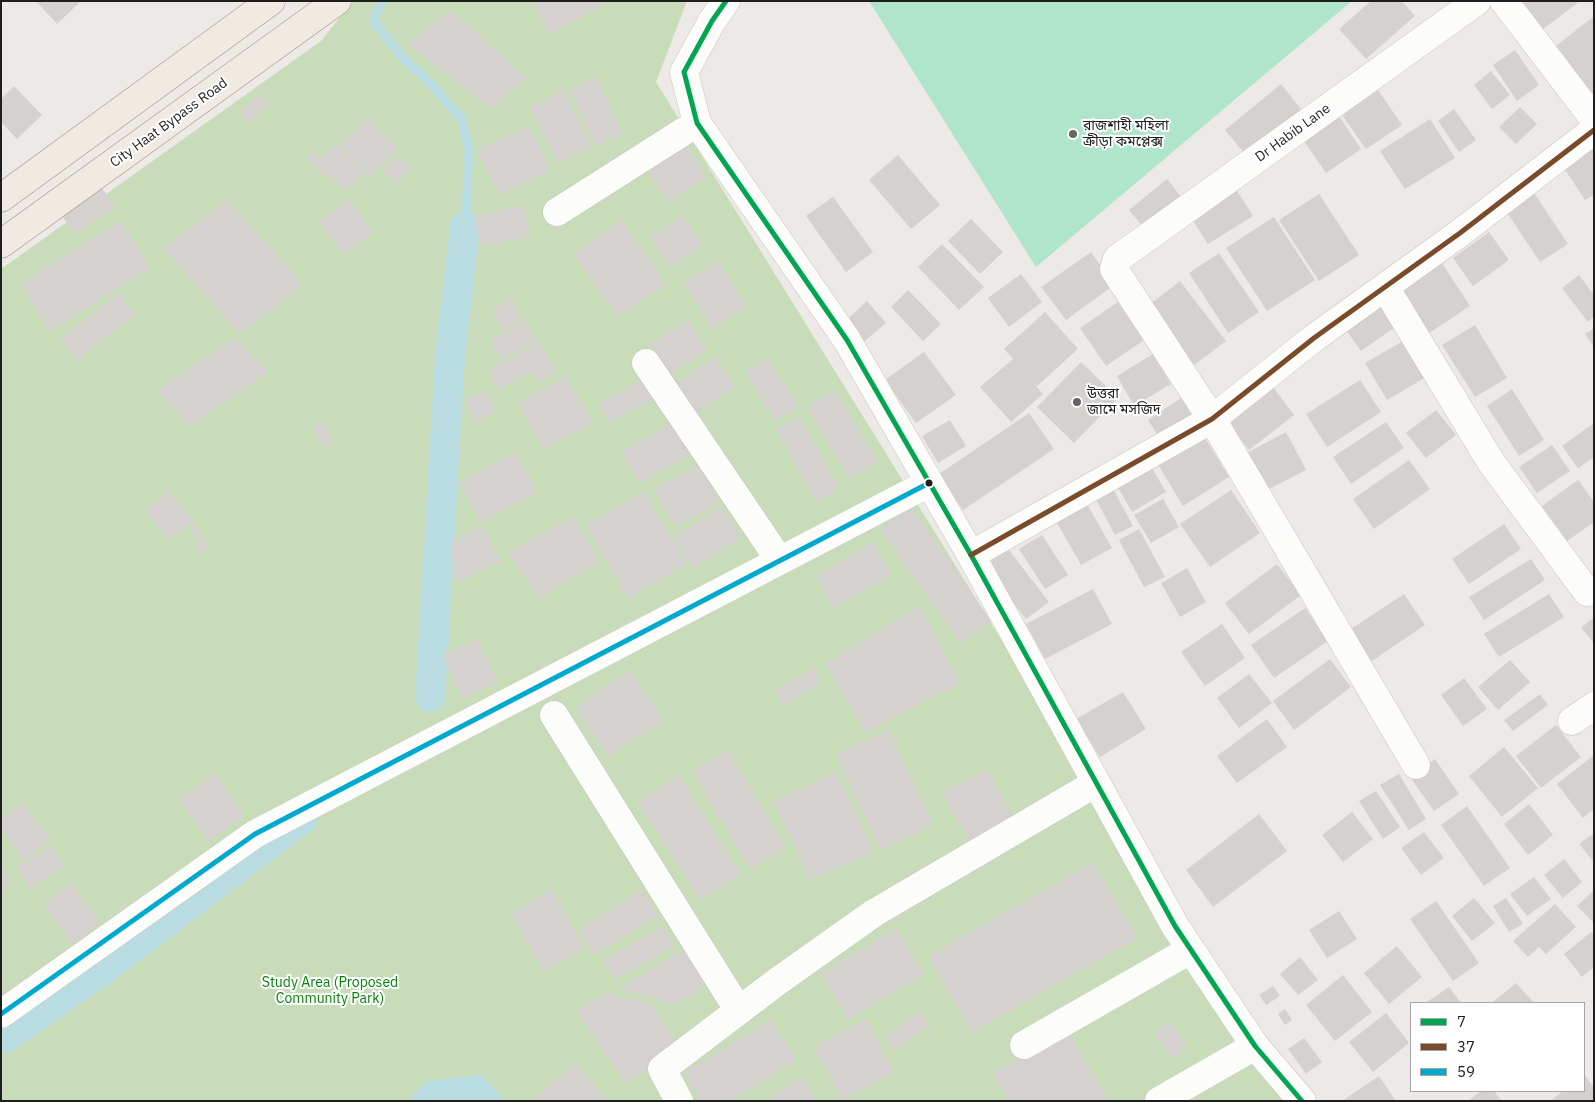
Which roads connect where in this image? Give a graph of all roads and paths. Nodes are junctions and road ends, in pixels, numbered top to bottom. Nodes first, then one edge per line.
1 (271, 1) edge
2 (337, 1) edge
3 (726, 1) edge
4 (1477, 1) edge
5 (1504, 1) edge
6 (1594, 119) edge
7 (697, 123) junction
8 (1594, 130) edge
9 (1, 198) edge
10 (557, 212) dead end
11 (1, 244) edge
12 (1385, 287) junction
13 (646, 363) dead end
14 (1212, 419) junction
15 (929, 483) junction
16 (970, 555) junction
17 (780, 561) junction
18 (1587, 592) dead end
19 (554, 715) dead end
20 (1416, 765) dead end
21 (1096, 783) junction
22 (1190, 950) junction
23 (739, 1011) junction
24 (1, 1014) edge
25 (1024, 1045) dead end
26 (1255, 1046) junction
27 (678, 1101) edge
28 (1159, 1101) edge
29 (1302, 1101) edge

1 - 9 main road
2 - 11 main road, City Haat Bypass Road
3 - 7 street
4 - 14 street, Dr Habib Lane
5 - 6 street
7 - 10 street
7 - 15 street
8 - 12 street
12 - 14 street
12 - 18 street
13 - 17 street
14 - 16 street
14 - 20 street
15 - 16 street
15 - 17 street
16 - 21 street
17 - 24 street
19 - 23 street
21 - 22 street
21 - 23 street
22 - 25 street
22 - 26 street
23 - 27 street
26 - 28 street
26 - 29 street

